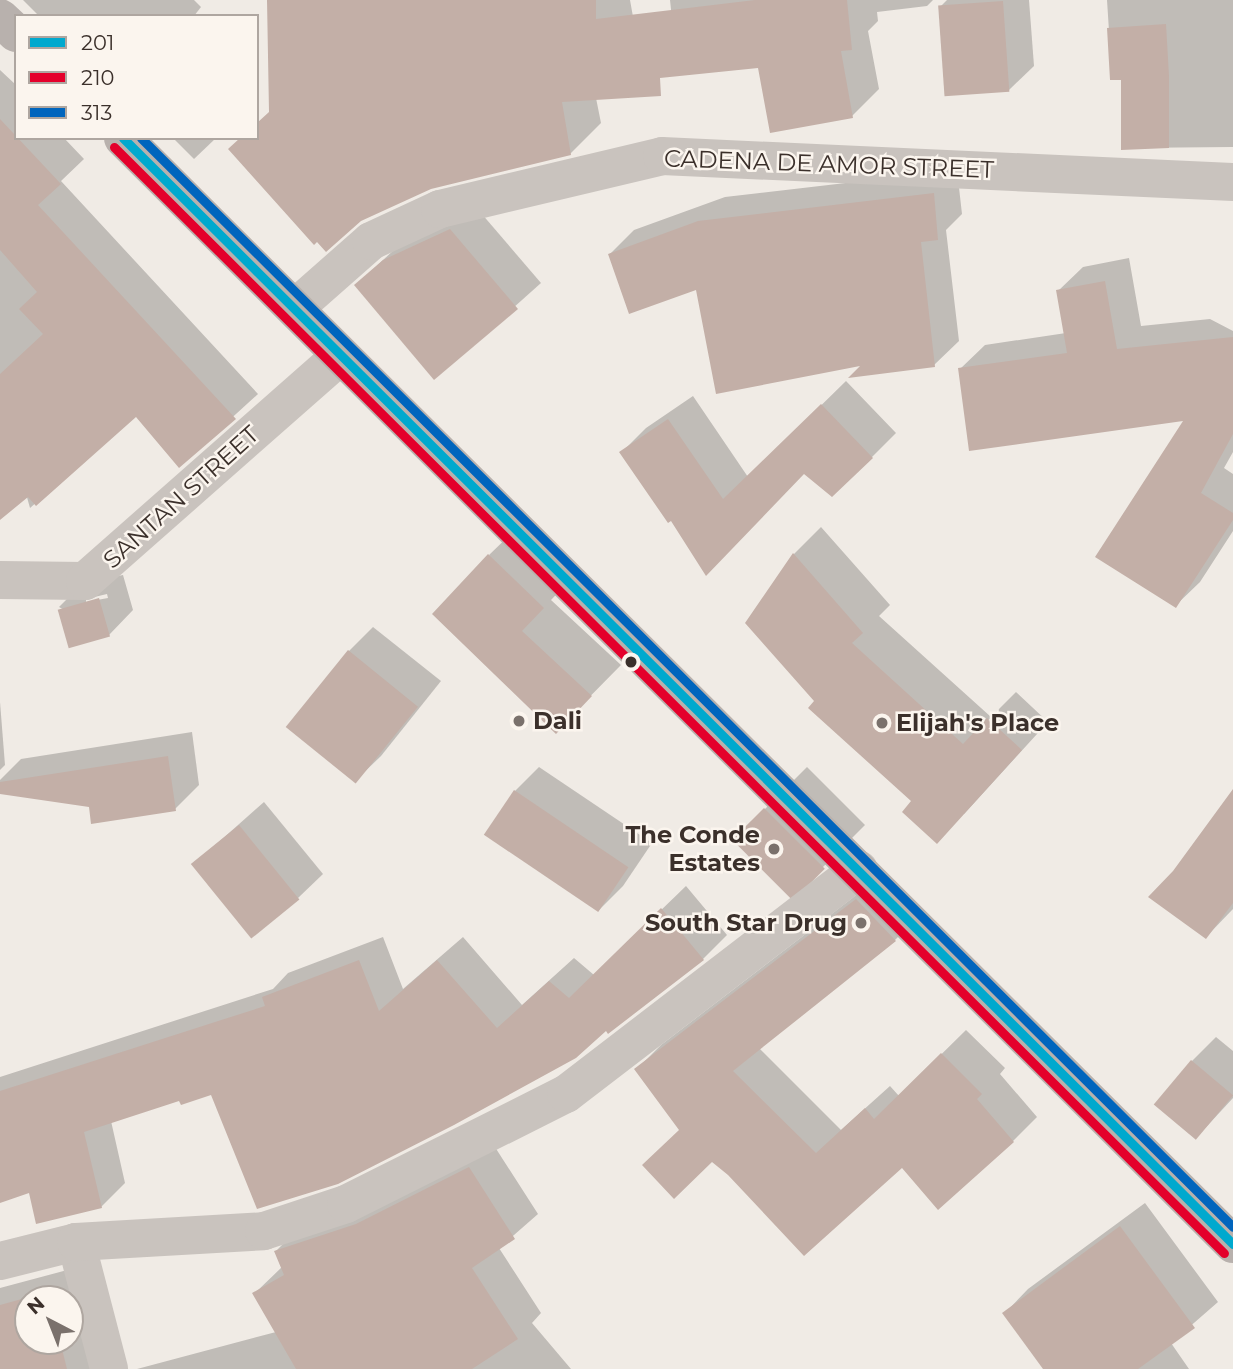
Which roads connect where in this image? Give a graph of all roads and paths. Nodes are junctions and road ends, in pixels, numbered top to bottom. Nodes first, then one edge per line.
1 (0, 18) edge
2 (14, 31) edge
3 (125, 140) edge
4 (1233, 182) edge
5 (295, 307) junction
6 (340, 356) junction
7 (0, 580) edge
8 (859, 869) junction
9 (76, 1242) junction
10 (1233, 1244) edge
11 (0, 1261) edge
12 (109, 1369) edge

1 - 2 main road
3 - 5 main road
4 - 5 street, CADENA DE AMOR STREET
5 - 6 main road
6 - 7 street, SANTAN STREET
6 - 8 main road
8 - 9 street
8 - 10 main road
9 - 11 street
9 - 12 street

